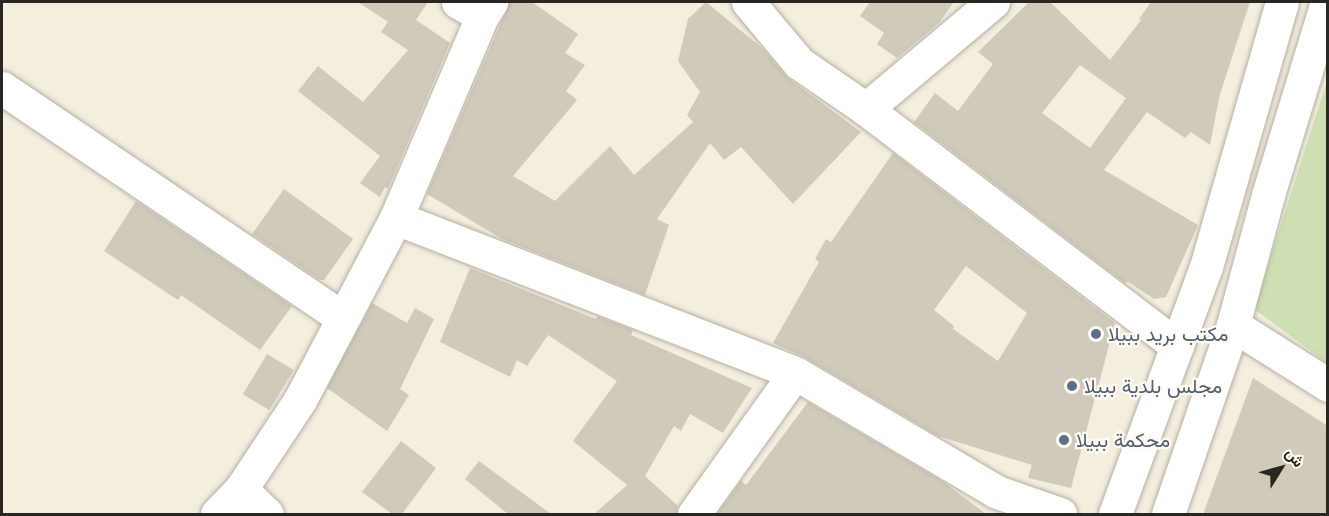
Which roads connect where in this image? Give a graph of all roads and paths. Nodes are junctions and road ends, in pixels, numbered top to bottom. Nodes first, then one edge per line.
1 (748, 2) edge
2 (993, 2) edge
3 (1282, 2) edge
4 (1327, 2) edge
5 (477, 6) edge
6 (2, 88) edge
7 (866, 109) junction
8 (396, 218) junction
9 (343, 318) junction
10 (1233, 325) junction
11 (1177, 346) junction
12 (795, 373) junction
13 (1328, 385) edge
14 (241, 489) junction
15 (217, 514) edge
16 (267, 514) edge
17 (694, 514) edge
18 (1060, 514) edge
19 (1114, 514) edge
20 (1168, 514) edge

1 - 7 street
2 - 7 street
3 - 11 street
4 - 10 street
5 - 8 street
6 - 9 street
7 - 11 street
8 - 9 street
8 - 12 street
9 - 14 street
10 - 13 street
10 - 20 street
11 - 19 street
12 - 17 street
12 - 18 street
14 - 15 street
14 - 16 street

